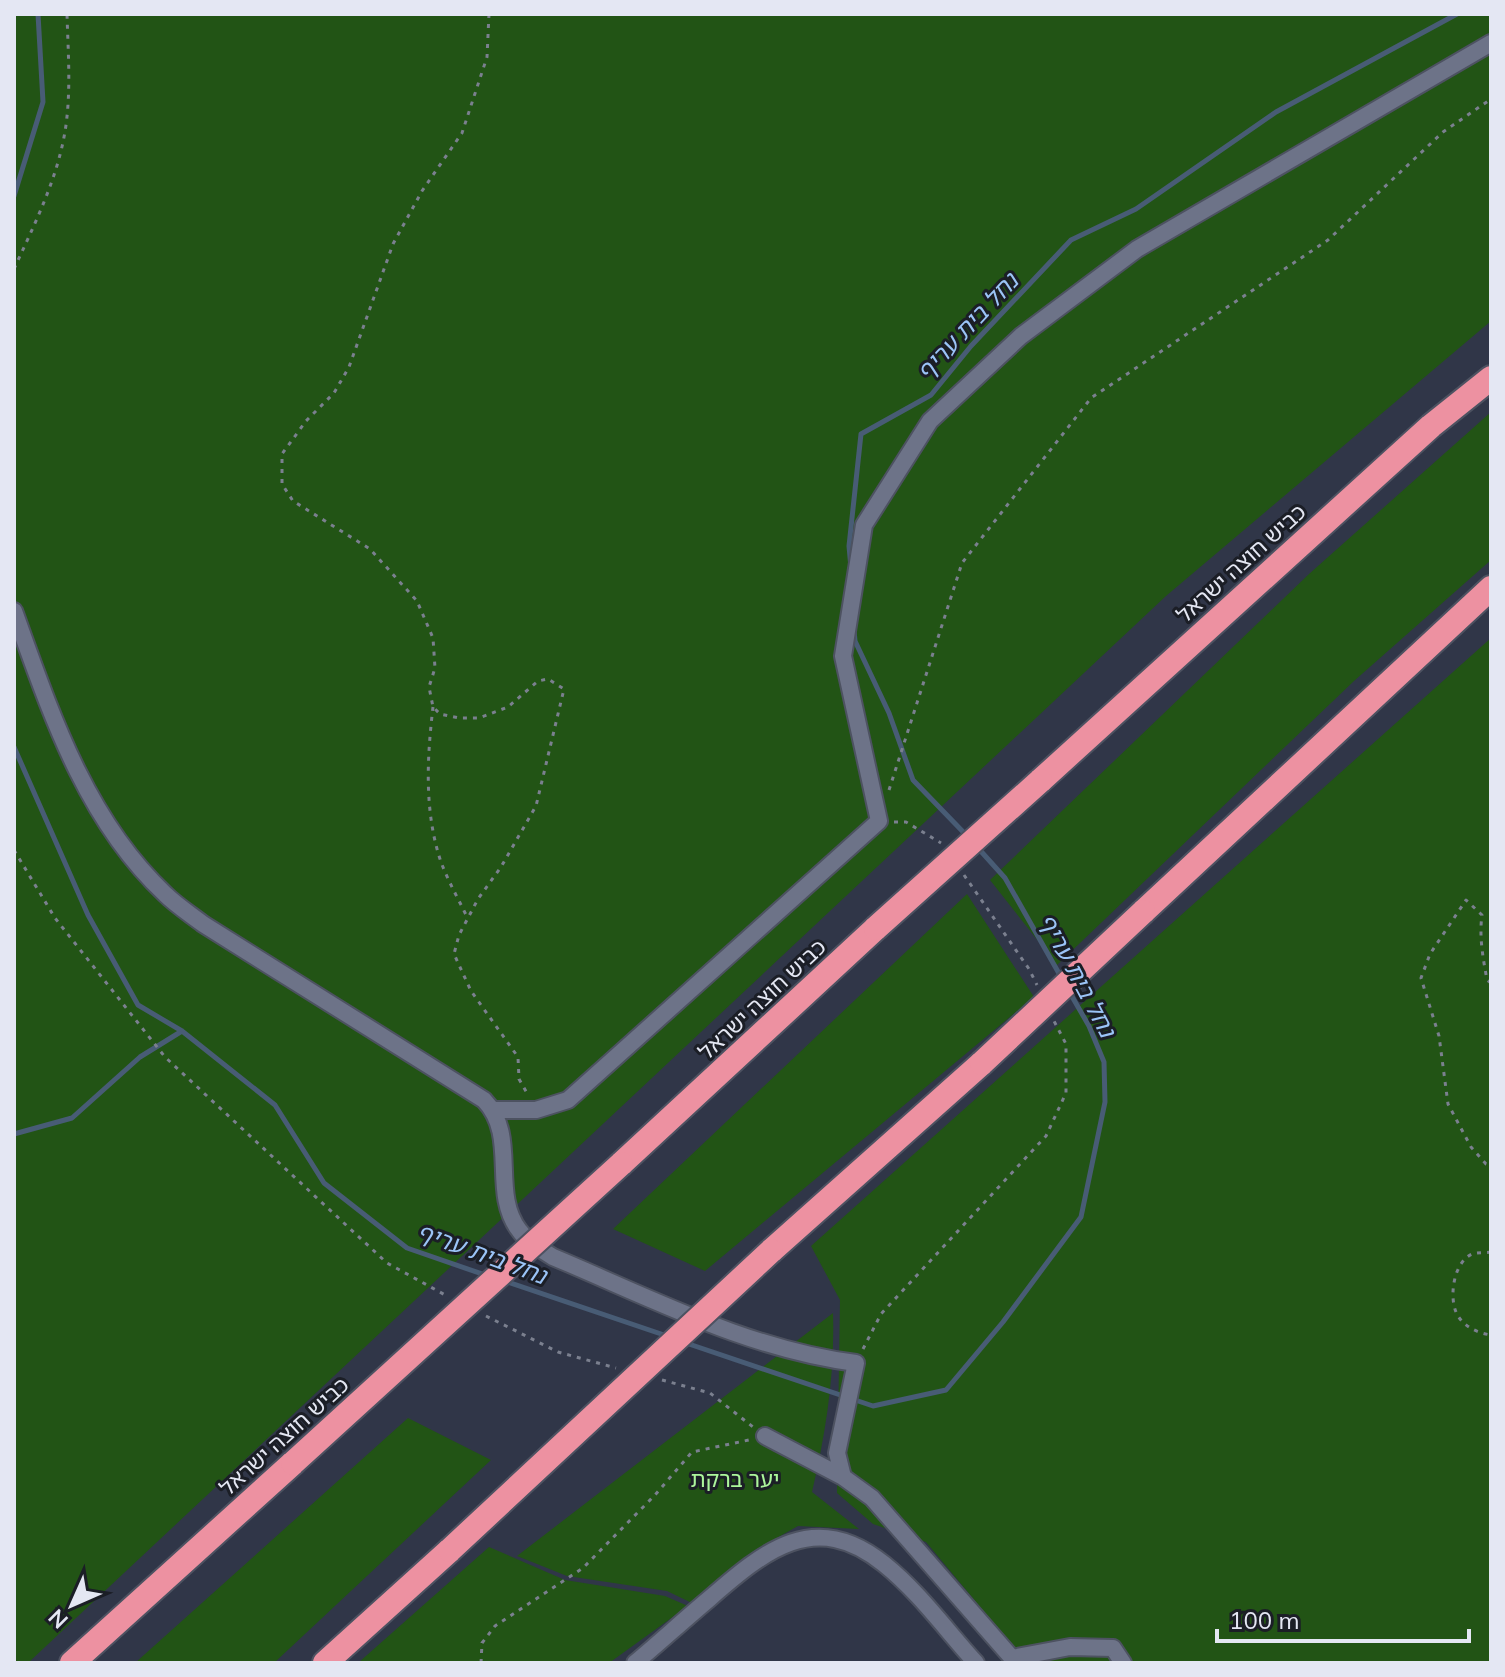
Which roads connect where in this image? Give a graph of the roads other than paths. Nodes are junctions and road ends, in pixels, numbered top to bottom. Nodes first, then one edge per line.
1 (1491, 43) edge
2 (1491, 378) edge
3 (1491, 588) edge
4 (14, 611) edge
5 (494, 1110) junction
6 (765, 1436) road end
7 (843, 1477) junction
8 (72, 1663) edge
9 (325, 1663) edge
10 (635, 1663) edge
11 (976, 1663) edge
12 (1123, 1663) edge

1 - 5 street
2 - 8 highway, כביש חוצה ישראל, bridge
3 - 9 highway, bridge
4 - 5 street
5 - 7 street
6 - 7 street
7 - 12 street
10 - 11 street

